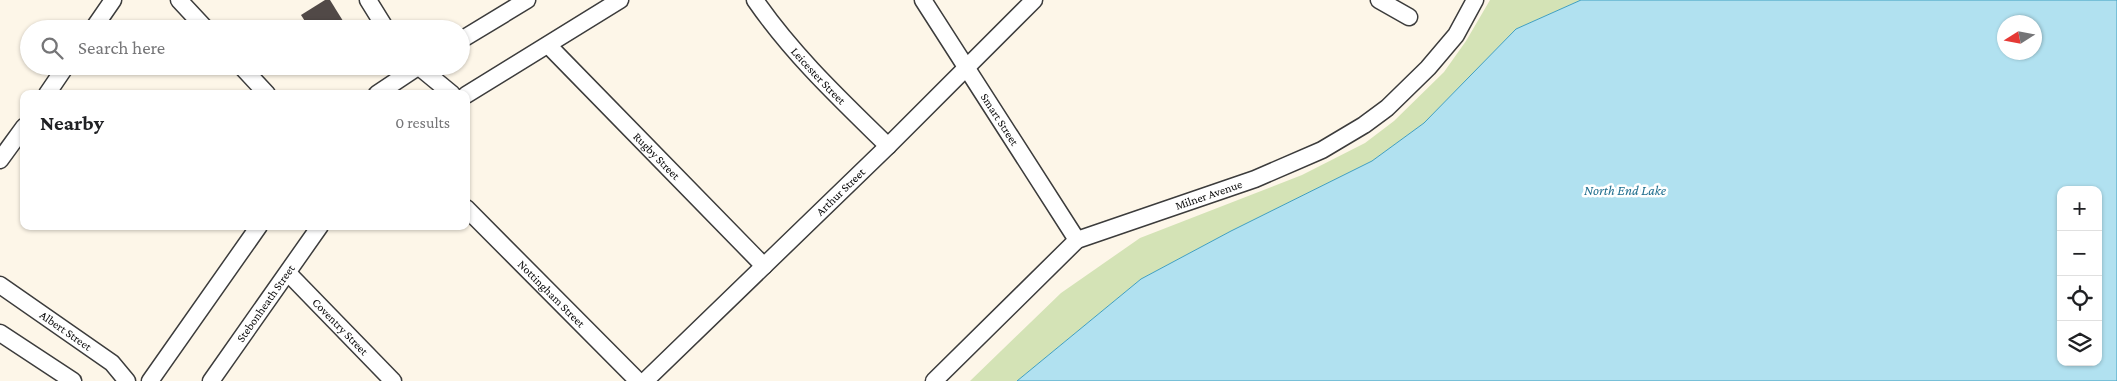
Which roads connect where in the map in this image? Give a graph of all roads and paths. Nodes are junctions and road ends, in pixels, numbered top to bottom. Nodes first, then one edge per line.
1 (113, 0) edge
2 (179, 0) edge
3 (368, 0) edge
4 (527, 0) edge
5 (620, 0) edge
6 (755, 0) edge
7 (922, 0) edge
8 (1034, 0) edge
9 (1379, 0) edge
10 (1475, 0) edge
11 (1409, 17) dead end
12 (99, 20) edge
13 (198, 20) edge
14 (380, 20) edge
15 (470, 35) edge
16 (549, 46) junction
17 (964, 67) junction
18 (60, 75) edge
19 (249, 75) edge
20 (405, 75) edge
21 (429, 75) edge
22 (50, 90) edge
23 (263, 90) edge
24 (383, 90) edge
25 (447, 90) edge
26 (470, 93) edge
27 (20, 132) edge
28 (888, 146) junction
29 (0, 160) edge
30 (470, 212) edge
31 (256, 230) edge
32 (314, 230) edge
33 (1077, 240) junction
34 (764, 266) junction
35 (288, 273) junction
36 (0, 285) edge
37 (0, 333) edge
38 (73, 381) edge
39 (127, 381) edge
40 (150, 381) edge
41 (211, 381) edge
42 (393, 381) edge
43 (638, 381) edge
44 (645, 381) edge
45 (934, 381) edge

1 - 12 street
2 - 13 street
3 - 14 street
4 - 15 street
5 - 16 street
6 - 28 street, Leicester Street
7 - 17 street, Smart Street
8 - 17 street, Arthur Street
9 - 11 street
10 - 33 street, Milner Avenue
16 - 26 street
16 - 34 street, Rugby Street
17 - 28 street, Arthur Street
17 - 33 street, Smart Street
18 - 22 street
19 - 23 street
20 - 24 street
21 - 25 street
27 - 29 street
28 - 34 street, Arthur Street
30 - 43 street, Nottingham Street
31 - 40 street
32 - 35 street, Stebonheath Street
33 - 45 street, Milner Avenue
34 - 44 street, Arthur Street
35 - 41 street, Stebonheath Street
35 - 42 street, Coventry Street
36 - 39 street, Albert Street
37 - 38 street

